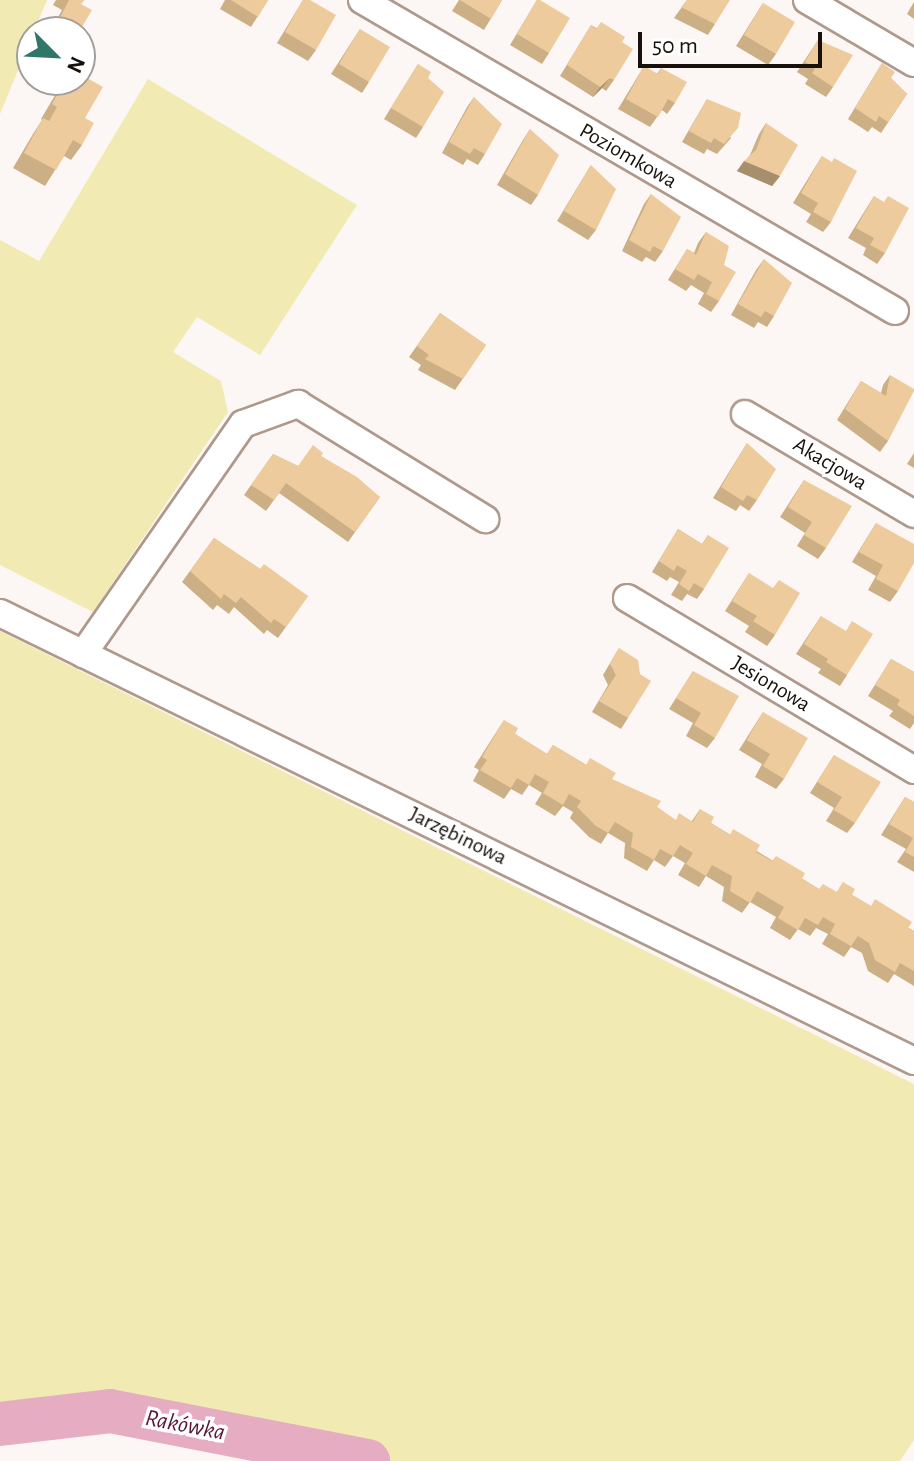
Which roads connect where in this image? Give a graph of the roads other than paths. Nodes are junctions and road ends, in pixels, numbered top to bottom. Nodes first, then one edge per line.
1 (362, 0) edge
2 (807, 0) edge
3 (914, 63) edge
4 (895, 311) dead end
5 (745, 414) dead end
6 (914, 514) edge
7 (485, 519) dead end
8 (627, 598) dead end
9 (0, 613) edge
10 (83, 654) junction
11 (914, 770) edge
12 (914, 1061) edge

1 - 4 street, Poziomkowa
2 - 3 street
5 - 6 street, Akacjowa
7 - 10 street
8 - 11 street, Jesionowa
9 - 10 street, Jarzębinowa
10 - 12 street, Jarzębinowa

